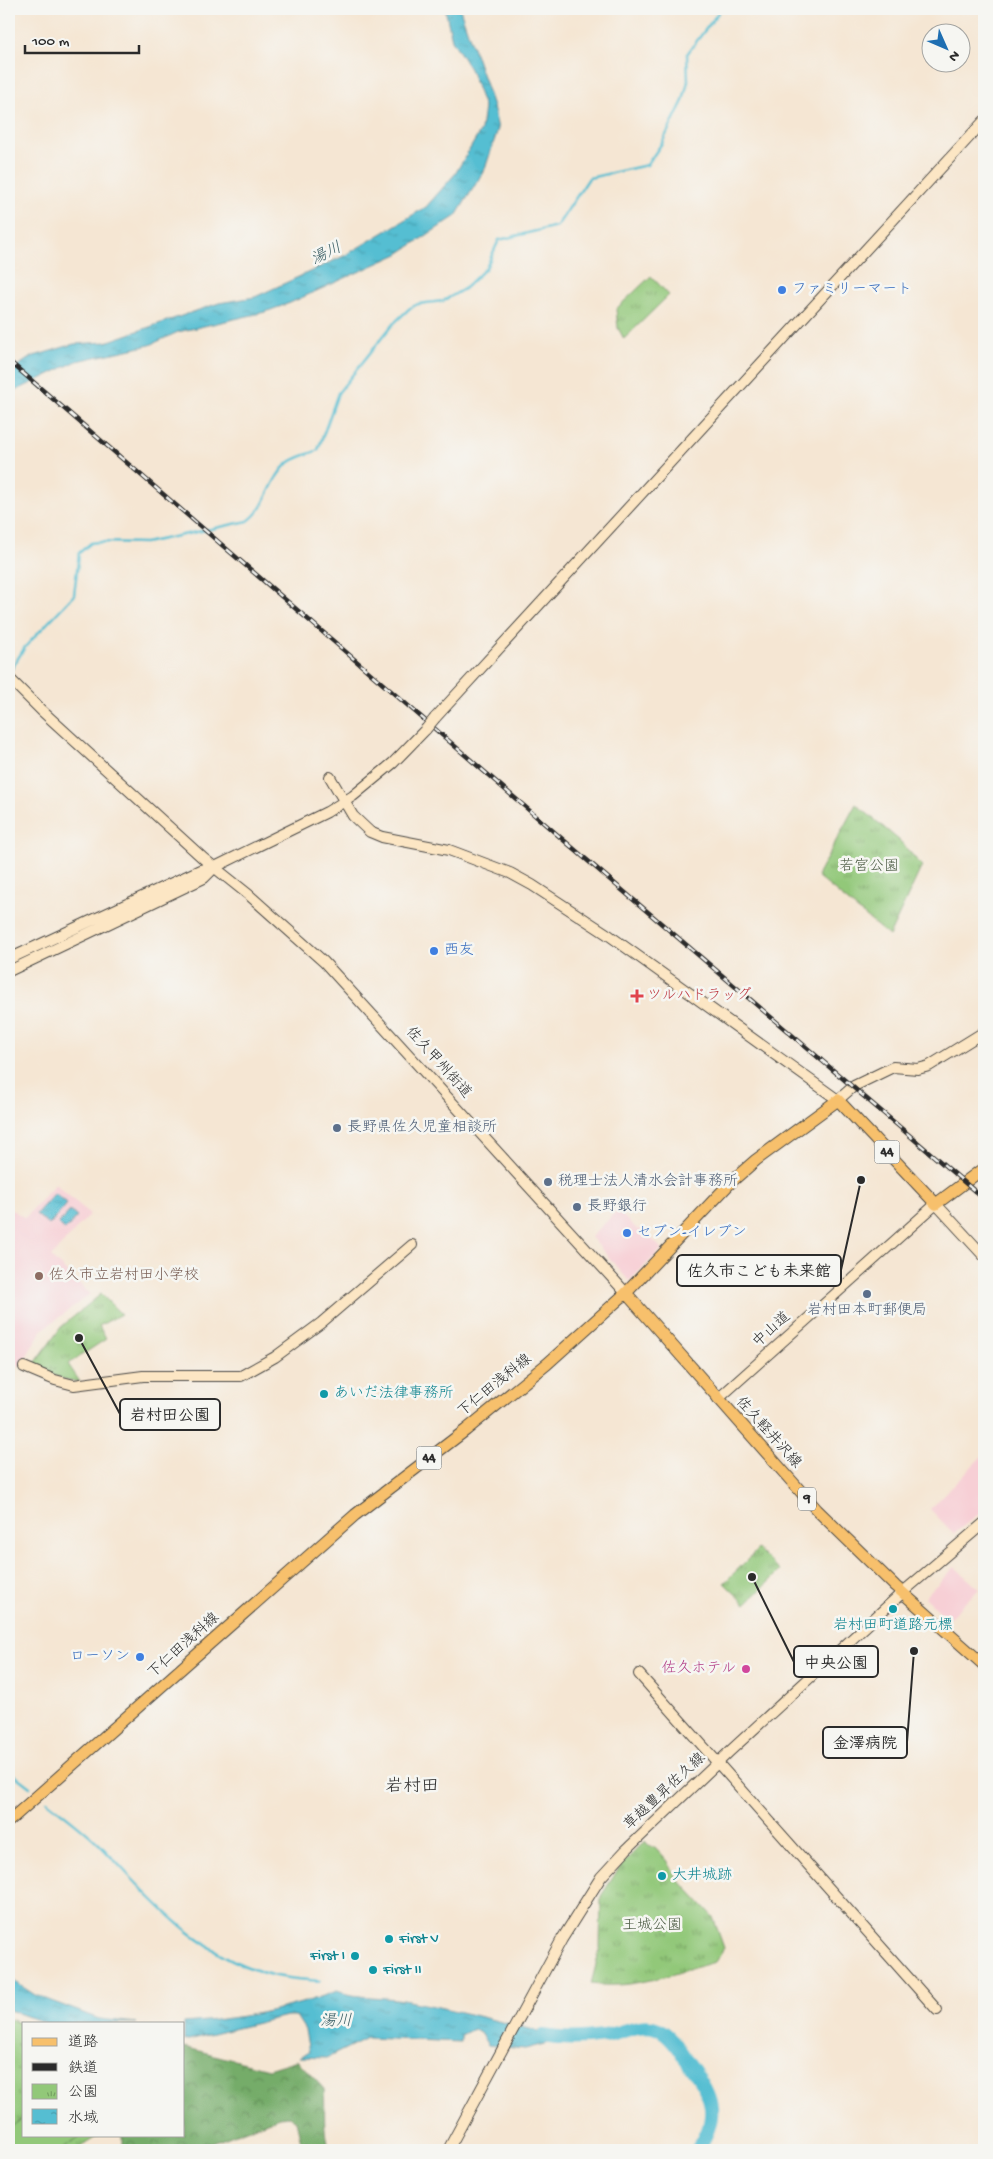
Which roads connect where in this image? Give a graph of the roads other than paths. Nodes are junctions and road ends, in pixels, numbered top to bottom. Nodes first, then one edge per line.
1 (984, 121) edge
2 (9, 678) edge
3 (330, 777) dead end
4 (345, 801) junction
5 (214, 867) junction
6 (9, 959) edge
7 (9, 971) edge
8 (984, 1032) edge
9 (838, 1100) junction
10 (984, 1168) edge
11 (936, 1204) junction
12 (412, 1245) dead end
13 (984, 1256) edge
14 (626, 1293) junction
15 (24, 1367) dead end
16 (718, 1399) junction
17 (984, 1522) edge
18 (902, 1592) junction
19 (984, 1665) edge
20 (639, 1674) dead end
21 (717, 1763) junction
22 (9, 1821) edge
23 (937, 2010) dead end
24 (448, 2150) edge

1 - 4 street, bridge
2 - 5 street, 佐久甲州街道
3 - 4 street
4 - 5 street
4 - 9 street
5 - 6 street
5 - 7 street
5 - 14 street, 佐久甲州街道
8 - 9 street
9 - 11 main road, 44
9 - 14 main road, 下仁田浅科線 / 44
10 - 11 main road
11 - 13 street
11 - 16 street, 中山道
12 - 15 street
14 - 16 main road, 佐久軽井沢線 / 9
14 - 22 main road, 下仁田浅科線 / 44
16 - 18 main road, 佐久軽井沢線 / 9
17 - 18 street, 草越豊昇佐久線
18 - 19 main road, 佐久軽井沢線 / 9
18 - 21 street, 草越豊昇佐久線
20 - 21 street
21 - 23 street
21 - 24 street, 草越豊昇佐久線

